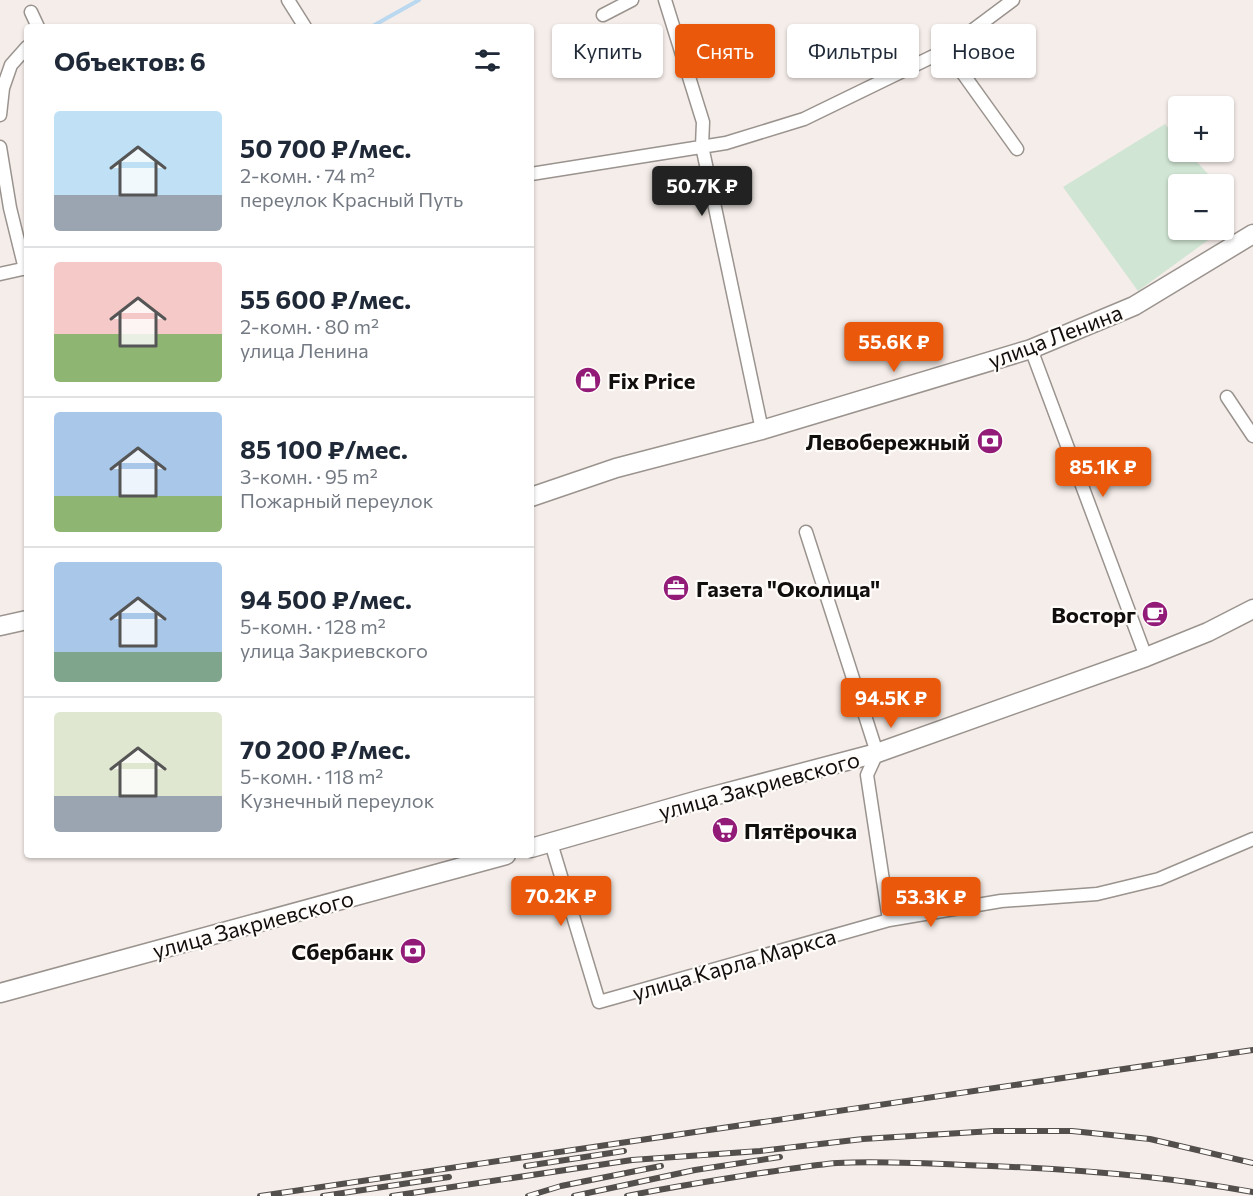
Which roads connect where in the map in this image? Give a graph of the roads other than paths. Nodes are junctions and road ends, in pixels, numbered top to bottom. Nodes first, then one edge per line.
1 (288, 0) edge
2 (632, 0) edge
3 (665, 0) edge
4 (1013, 0) edge
5 (31, 12) dead end
6 (603, 15) dead end
7 (37, 24) edge
8 (303, 24) edge
9 (981, 24) edge
10 (24, 50) edge
11 (931, 57) edge
12 (966, 78) edge
13 (0, 115) edge
14 (702, 146) junction
15 (0, 147) edge
16 (1017, 149) dead end
17 (534, 174) edge
18 (1253, 234) edge
19 (24, 261) edge
20 (24, 269) edge
21 (0, 274) edge
22 (1032, 349) junction
23 (1227, 397) dead end
24 (762, 430) junction
25 (1253, 436) edge
26 (534, 496) edge
27 (806, 532) dead end
28 (1253, 609) edge
29 (24, 621) edge
30 (0, 626) edge
31 (1146, 657) junction
32 (877, 753) junction
33 (1253, 839) edge
34 (551, 843) junction
35 (534, 847) edge
36 (495, 858) edge
37 (890, 920) junction
38 (0, 993) edge

1 - 8 street
2 - 6 street
3 - 14 street
4 - 9 street
5 - 7 street
10 - 13 street
11 - 14 street
12 - 16 street
14 - 17 street
14 - 24 street
15 - 19 street
18 - 22 main road, улица Ленина
20 - 21 street
22 - 24 main road, улица Ленина
22 - 31 street
23 - 25 street
24 - 26 main road, улица Ленина
27 - 32 street
28 - 31 main road, улица Закриевского
29 - 30 main road
31 - 32 main road, улица Закриевского
32 - 34 main road, улица Закриевского
32 - 37 street
33 - 37 street, улица Карла Маркса
34 - 35 main road, улица Закриевского
34 - 37 street, улица Карла Маркса
36 - 38 main road, улица Закриевского

